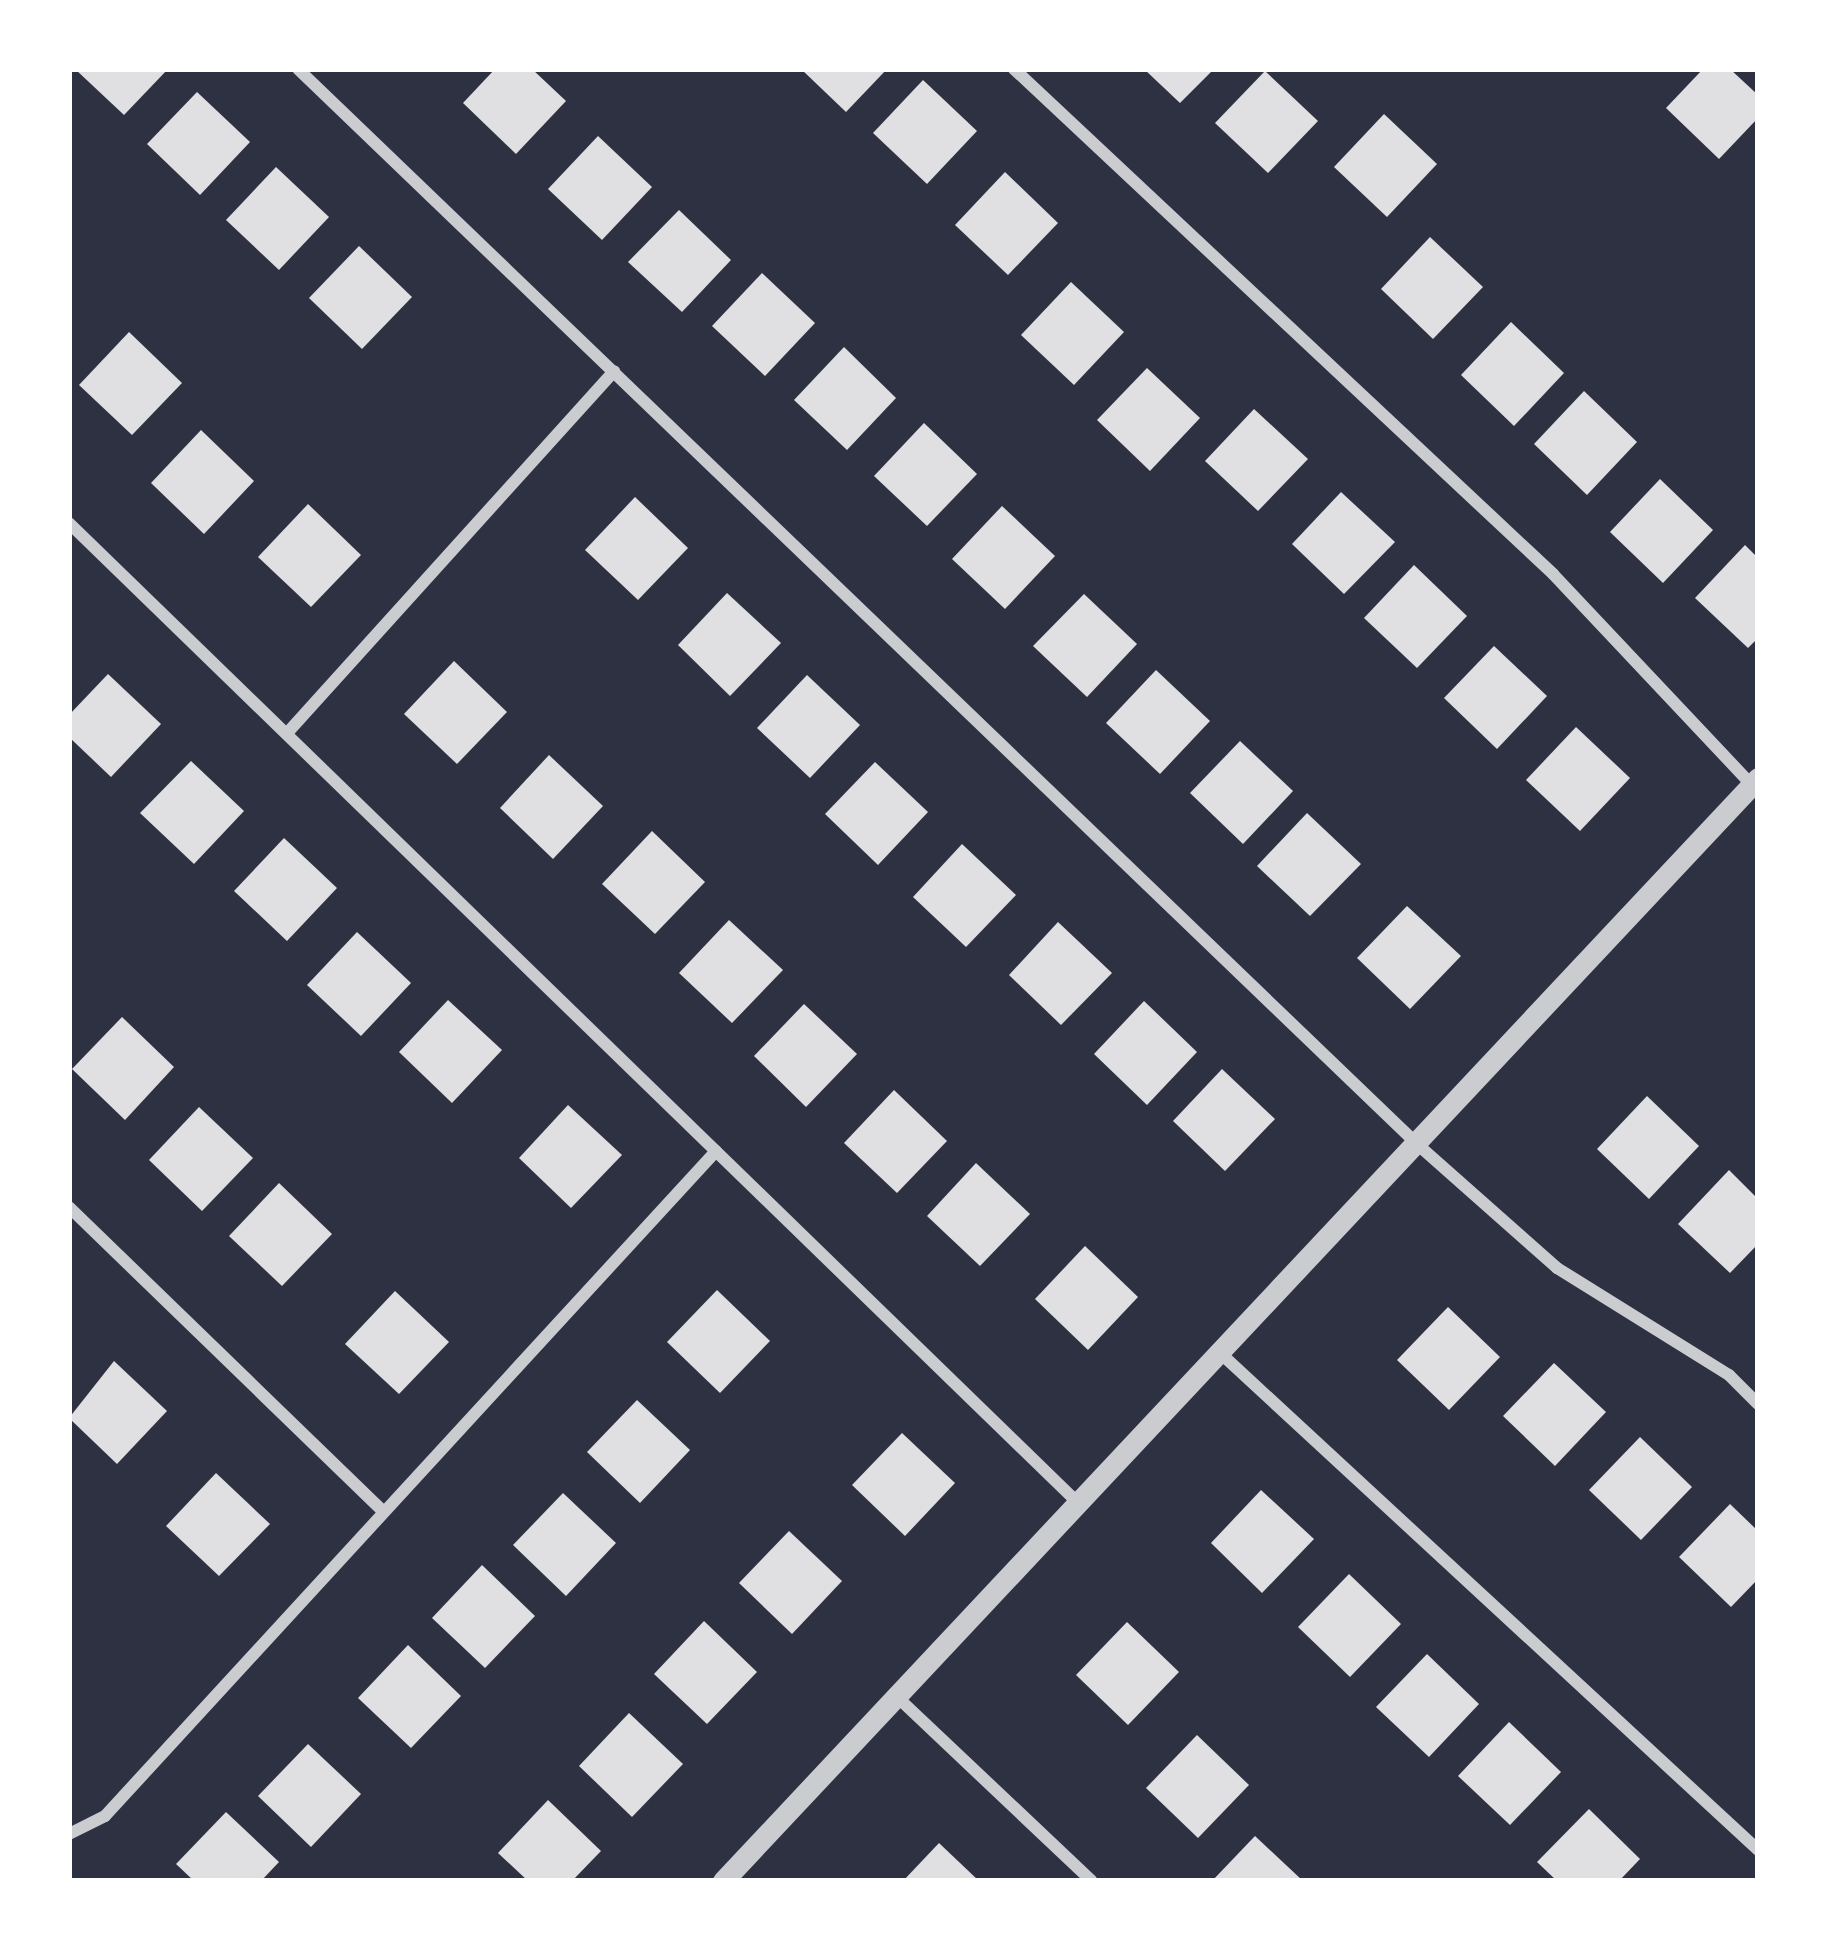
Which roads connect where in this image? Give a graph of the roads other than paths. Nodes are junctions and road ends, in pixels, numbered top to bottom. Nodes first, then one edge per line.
1 (298, 69) edge
2 (1014, 69) edge
3 (614, 371) junction
4 (69, 524) edge
5 (289, 731) junction
6 (1756, 784) edge
7 (1417, 1144) junction
8 (716, 1151) junction
9 (69, 1207) edge
10 (1216, 1349) junction
11 (1758, 1404) edge
12 (1078, 1503) junction
13 (382, 1510) junction
14 (894, 1694) junction
15 (69, 1834) edge
16 (1758, 1850) edge
17 (723, 1881) edge
18 (1092, 1881) edge

1 - 3 street
2 - 6 street
3 - 5 street
3 - 7 street
4 - 5 street
5 - 8 street
6 - 7 street
7 - 10 street
7 - 11 street
8 - 12 street
8 - 13 street
9 - 13 street
10 - 12 street
10 - 16 street
12 - 14 street
13 - 15 street
14 - 17 street
14 - 18 street

